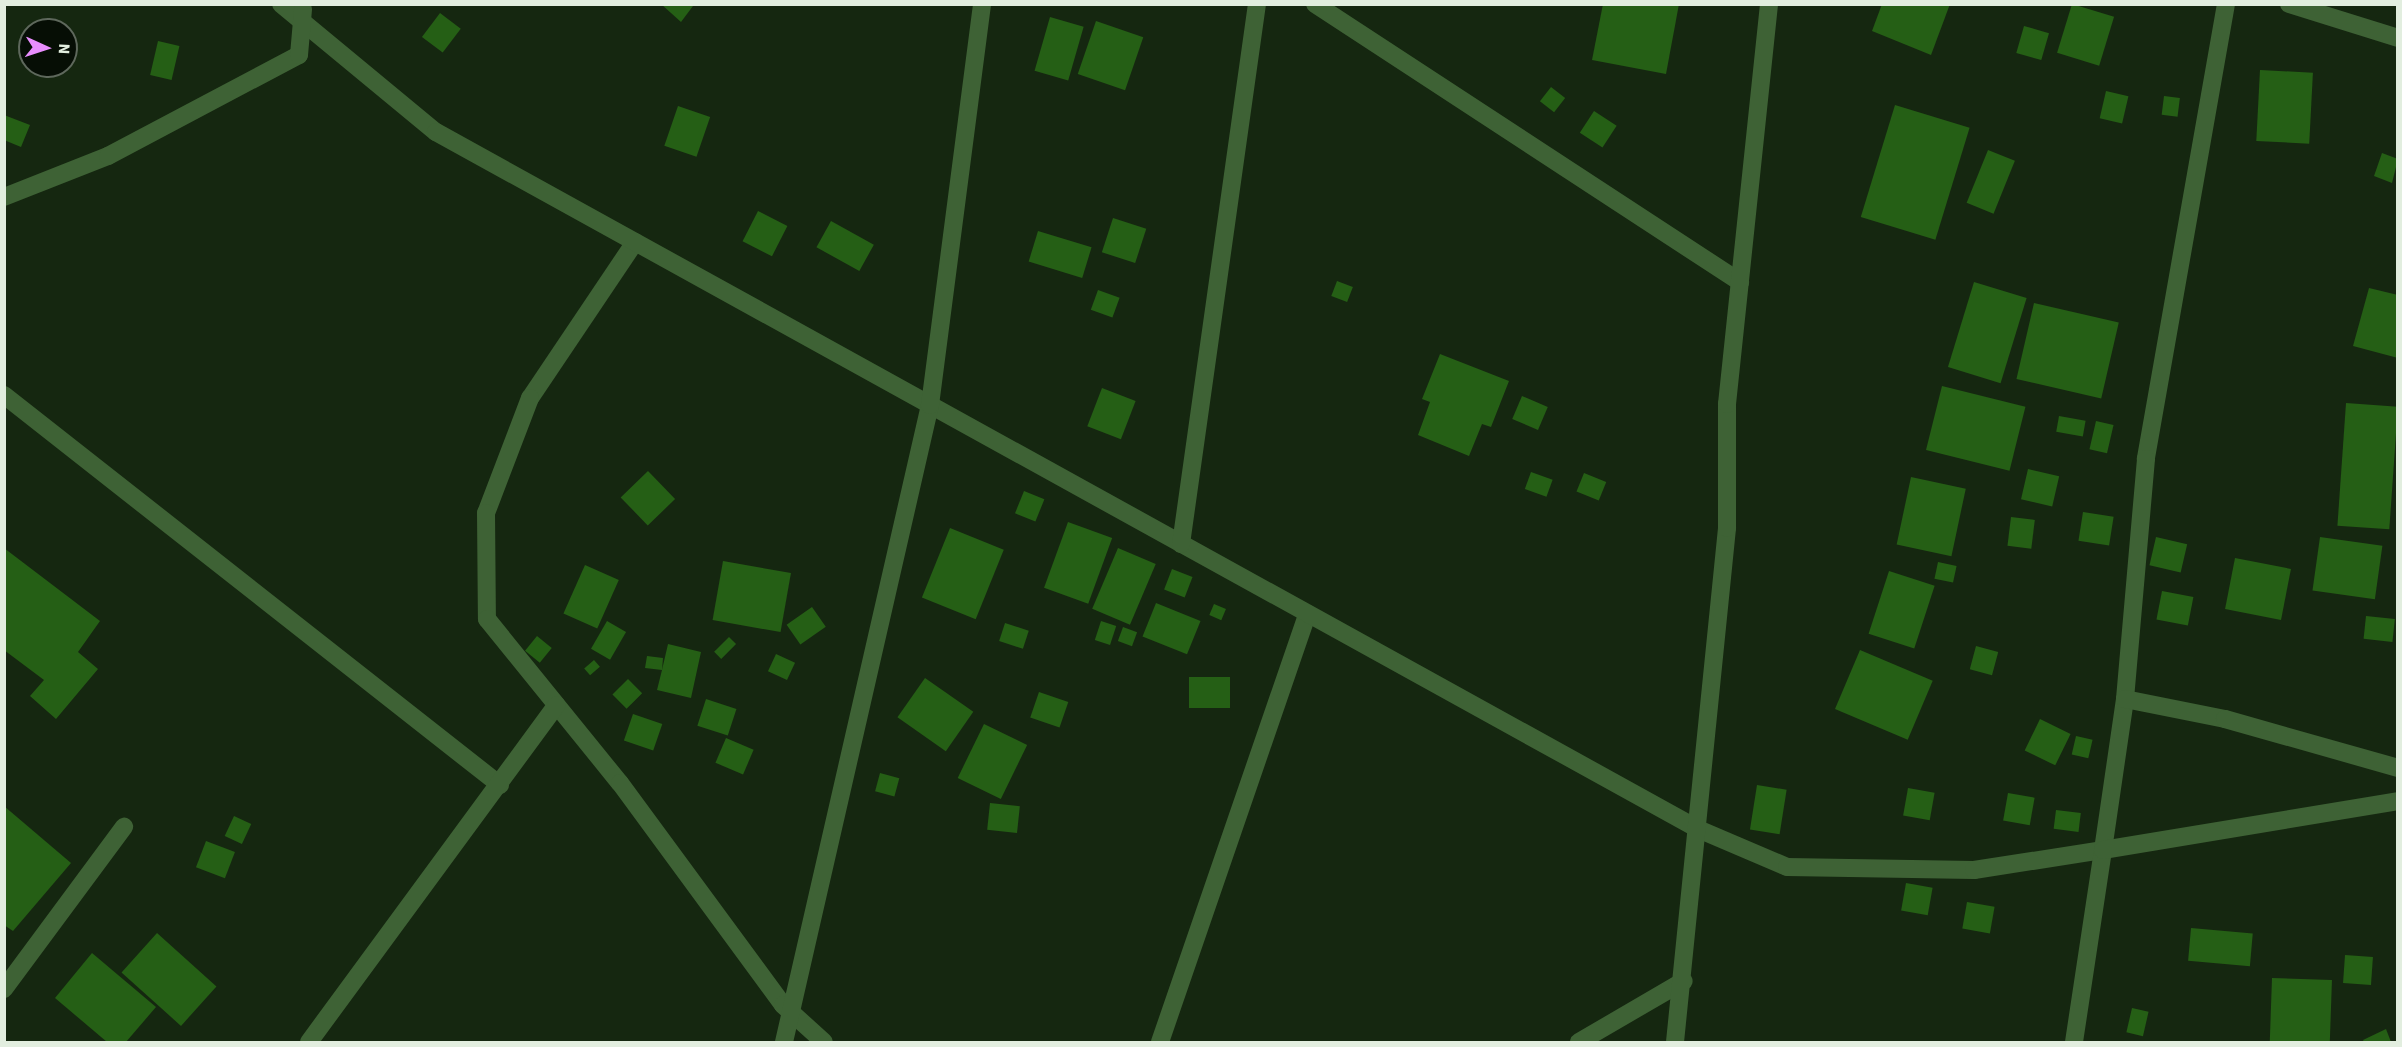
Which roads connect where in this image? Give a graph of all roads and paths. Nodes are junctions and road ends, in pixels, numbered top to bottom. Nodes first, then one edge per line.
1 (281, 4) edge
2 (982, 4) edge
3 (1257, 4) edge
4 (1316, 4) edge
5 (1769, 4) edge
6 (2226, 4) edge
7 (2289, 4) edge
8 (303, 11) edge
9 (2397, 38) edge
10 (4, 197) edge
11 (635, 242) junction
12 (1740, 282) junction
13 (4, 395) edge
14 (930, 405) junction
15 (1181, 544) junction
16 (1307, 614) junction
17 (2125, 699) junction
18 (557, 705) junction
19 (2397, 768) edge
20 (500, 785) junction
21 (2397, 801) edge
22 (124, 827) dead end
23 (1698, 829) junction
24 (2103, 850) junction
25 (1684, 981) junction
26 (4, 989) edge
27 (791, 1012) junction
28 (309, 1042) edge
29 (784, 1042) edge
30 (824, 1042) edge
31 (1160, 1042) edge
32 (1579, 1042) edge
33 (1675, 1042) edge
34 (2074, 1042) edge

1 - 8 street
2 - 14 street
3 - 15 street
4 - 12 street
5 - 12 street
6 - 17 street
7 - 9 street
8 - 10 street
8 - 11 street
11 - 14 street
11 - 18 street
12 - 23 street
13 - 20 street
14 - 15 street
14 - 27 street
15 - 16 street
16 - 23 street
16 - 31 street
17 - 19 street
17 - 24 street
18 - 20 street
18 - 27 street
20 - 28 street
21 - 24 street
22 - 26 street
23 - 24 street
23 - 25 street
24 - 34 street
25 - 32 street
25 - 33 street
27 - 29 street
27 - 30 street

